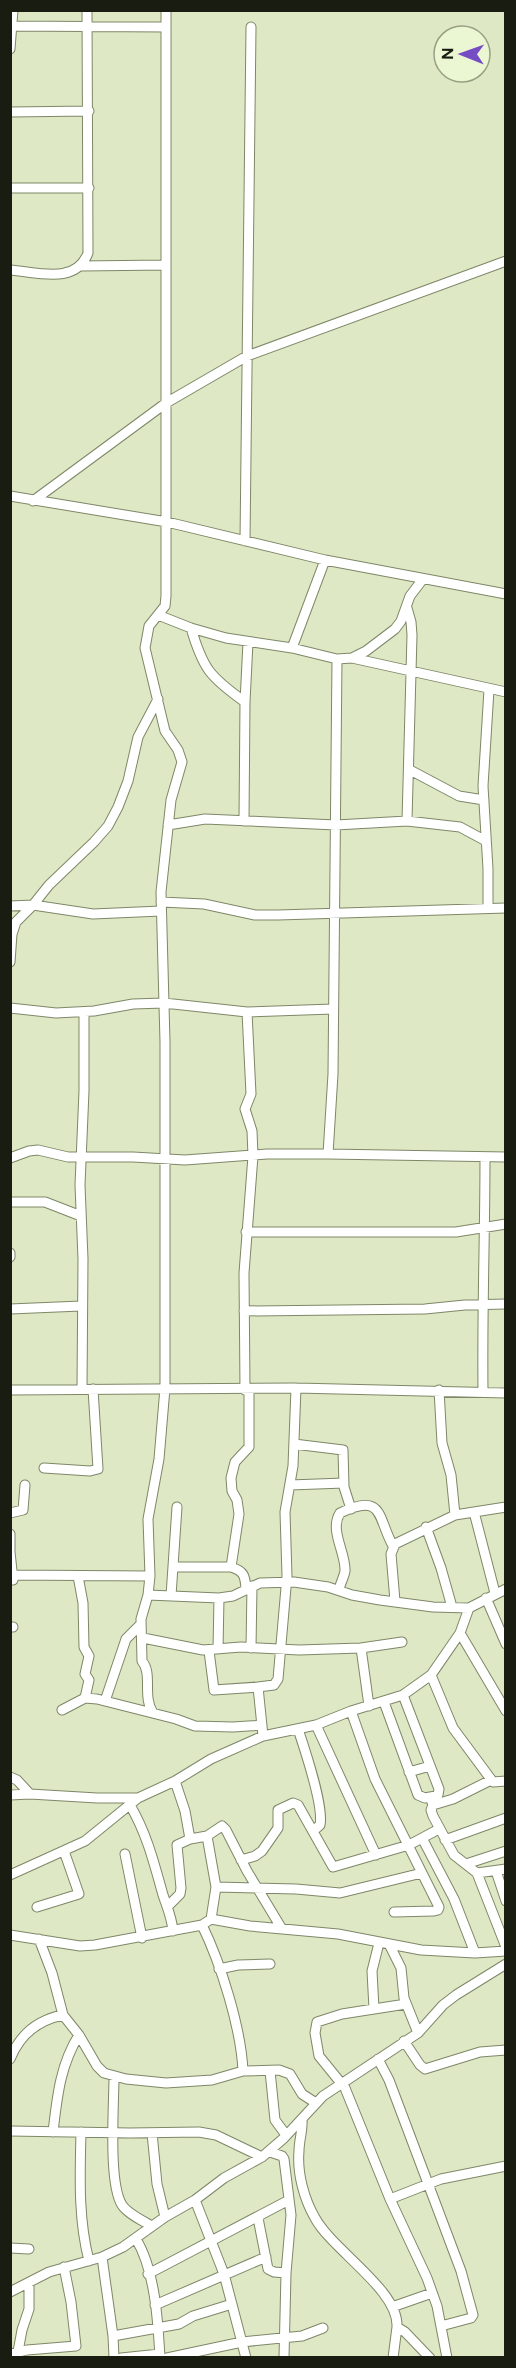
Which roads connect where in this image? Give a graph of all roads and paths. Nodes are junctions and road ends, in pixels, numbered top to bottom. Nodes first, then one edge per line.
1 (13, 10) edge
2 (87, 10) edge
3 (166, 10) edge
4 (12, 26) edge
5 (88, 27) junction
6 (166, 27) junction
7 (251, 27) dead end
8 (10, 49) edge
9 (89, 111) junction
10 (10, 112) edge
11 (10, 188) edge
12 (89, 188) junction
13 (506, 261) edge
14 (165, 265) junction
15 (81, 266) junction
16 (10, 270) edge
17 (247, 356) junction
18 (166, 403) junction
19 (10, 496) edge
20 (33, 501) junction
21 (167, 522) junction
22 (245, 541) junction
23 (325, 560) junction
24 (423, 579) junction
25 (506, 594) edge
26 (407, 608) junction
27 (159, 615) junction
28 (191, 628) junction
29 (248, 642) junction
30 (292, 648) junction
31 (337, 658) junction
32 (352, 658) junction
33 (409, 672) junction
34 (489, 690) junction
35 (506, 692) edge
36 (158, 699) junction
37 (244, 702) junction
38 (410, 770) junction
39 (484, 800) junction
40 (244, 821) junction
41 (407, 822) junction
42 (168, 825) junction
43 (336, 825) junction
44 (486, 842) junction
45 (33, 905) junction
46 (10, 906) edge
47 (161, 907) junction
48 (488, 908) junction
49 (506, 908) edge
50 (334, 914) junction
51 (10, 962) edge
52 (164, 1003) junction
53 (10, 1008) edge
54 (333, 1009) junction
55 (84, 1012) junction
56 (247, 1012) junction
57 (328, 1154) junction
58 (253, 1156) junction
59 (80, 1157) junction
60 (485, 1157) junction
61 (506, 1157) edge
62 (10, 1158) edge
63 (165, 1159) junction
64 (10, 1202) edge
65 (81, 1216) junction
66 (506, 1224) edge
67 (485, 1227) junction
68 (246, 1232) junction
69 (482, 1304) junction
70 (506, 1304) edge
71 (81, 1306) junction
72 (10, 1309) edge
73 (244, 1311) junction
74 (165, 1388) junction
75 (296, 1388) junction
76 (82, 1389) junction
77 (93, 1389) junction
78 (10, 1390) edge
79 (247, 1390) junction
80 (439, 1390) junction
81 (483, 1391) junction
82 (506, 1393) edge
83 (294, 1444) junction
84 (44, 1468) dead end
85 (344, 1483) junction
86 (25, 1485) dead end
87 (290, 1485) junction
88 (177, 1507) dead end
89 (506, 1507) edge
90 (351, 1509) junction
91 (474, 1512) junction
92 (10, 1513) edge
93 (455, 1515) junction
94 (426, 1527) junction
95 (10, 1534) edge
96 (393, 1546) junction
97 (10, 1551) edge
98 (173, 1567) junction
99 (231, 1568) junction
100 (78, 1576) junction
101 (150, 1576) junction
102 (12, 1578) edge
103 (287, 1582) junction
104 (249, 1587) junction
105 (506, 1588) edge
106 (339, 1590) junction
107 (495, 1593) junction
108 (148, 1595) junction
109 (171, 1596) junction
110 (219, 1598) junction
111 (486, 1598) junction
112 (394, 1601) junction
113 (452, 1607) junction
114 (469, 1608) junction
115 (141, 1624) junction
116 (460, 1633) junction
117 (143, 1638) junction
118 (402, 1642) dead end
119 (506, 1644) edge
120 (251, 1648) junction
121 (362, 1648) junction
122 (280, 1649) junction
123 (214, 1650) junction
124 (431, 1675) junction
125 (258, 1687) junction
126 (403, 1695) junction
127 (85, 1698) junction
128 (105, 1701) junction
129 (384, 1702) junction
130 (369, 1706) junction
131 (62, 1710) dead end
132 (351, 1711) junction
133 (506, 1711) edge
134 (153, 1713) junction
135 (262, 1725) junction
136 (316, 1725) junction
137 (298, 1730) junction
138 (262, 1736) junction
139 (430, 1766) junction
140 (410, 1772) junction
141 (10, 1777) edge
142 (491, 1780) junction
143 (175, 1781) junction
144 (506, 1781) edge
145 (30, 1794) junction
146 (10, 1795) edge
147 (138, 1798) junction
148 (431, 1801) junction
149 (130, 1805) junction
150 (506, 1818) edge
151 (439, 1829) junction
152 (313, 1831) junction
153 (207, 1836) junction
154 (422, 1838) junction
155 (190, 1839) junction
156 (445, 1840) junction
157 (409, 1845) junction
158 (64, 1851) junction
159 (506, 1851) edge
160 (125, 1854) dead end
161 (376, 1855) junction
162 (241, 1860) junction
163 (466, 1864) junction
164 (501, 1870) edge
165 (422, 1872) junction
166 (477, 1874) junction
167 (10, 1875) edge
168 (216, 1887) junction
169 (258, 1888) junction
170 (506, 1901) edge
171 (168, 1906) junction
172 (37, 1907) dead end
173 (394, 1912) dead end
174 (211, 1919) junction
175 (202, 1925) junction
176 (502, 1925) edge
177 (282, 1929) junction
178 (173, 1931) junction
179 (10, 1935) edge
180 (142, 1938) junction
181 (39, 1939) junction
182 (383, 1943) junction
183 (506, 1949) edge
184 (475, 1953) junction
185 (270, 1964) dead end
186 (505, 1967) edge
187 (219, 1969) junction
188 (406, 2004) junction
189 (374, 2009) junction
190 (63, 2015) junction
191 (418, 2033) junction
192 (79, 2036) junction
193 (404, 2041) junction
194 (506, 2050) edge
195 (10, 2059) edge
196 (378, 2059) junction
197 (243, 2071) junction
198 (270, 2071) junction
199 (114, 2076) junction
200 (341, 2082) junction
201 (316, 2103) junction
202 (302, 2119) junction
203 (10, 2131) edge
204 (53, 2132) junction
205 (81, 2132) junction
206 (114, 2133) junction
207 (152, 2133) junction
208 (286, 2135) junction
209 (266, 2154) junction
210 (506, 2166) edge
211 (428, 2184) junction
212 (390, 2199) junction
213 (195, 2200) junction
214 (289, 2200) junction
215 (165, 2217) junction
216 (258, 2218) junction
217 (152, 2226) junction
218 (136, 2239) junction
219 (212, 2240) junction
220 (10, 2248) edge
221 (29, 2249) dead end
222 (102, 2257) junction
223 (266, 2257) junction
224 (89, 2261) junction
225 (64, 2267) junction
226 (286, 2273) junction
227 (148, 2274) junction
228 (224, 2274) junction
229 (29, 2283) junction
230 (10, 2292) edge
231 (432, 2293) junction
232 (232, 2304) junction
233 (155, 2305) junction
234 (392, 2307) junction
235 (441, 2326) junction
236 (158, 2327) junction
237 (397, 2327) junction
238 (323, 2328) dead end
239 (113, 2336) junction
240 (284, 2337) junction
241 (242, 2342) junction
242 (76, 2346) junction
243 (15, 2354) edge
244 (162, 2356) edge
245 (77, 2358) edge
246 (114, 2358) edge
247 (121, 2358) edge
248 (246, 2358) edge
249 (284, 2358) edge
250 (393, 2358) edge
251 (430, 2358) edge
252 (447, 2358) edge

1 - 4 street
2 - 5 street
3 - 6 street
4 - 5 street
4 - 8 street
5 - 6 street
5 - 9 street
6 - 14 street
7 - 17 street
9 - 10 street
9 - 12 street
11 - 12 street
12 - 15 street
13 - 17 street
14 - 15 street
14 - 18 street
15 - 16 street
17 - 18 street
17 - 22 street
18 - 20 street
18 - 21 street
19 - 20 street
20 - 21 street
21 - 22 street
21 - 27 street
22 - 23 street
23 - 24 street
23 - 30 street
24 - 25 street
24 - 26 street
26 - 32 street
26 - 33 street
27 - 28 street
27 - 36 street
28 - 29 street
28 - 37 street
29 - 30 street
29 - 37 street
30 - 31 street
31 - 32 street
31 - 43 street
32 - 33 street
33 - 34 street
33 - 38 street
34 - 35 street
34 - 39 street
36 - 42 street
36 - 45 street
37 - 40 street
38 - 39 street
38 - 41 street
39 - 44 street
40 - 42 street
40 - 43 street
41 - 43 street
41 - 44 street
42 - 47 street
43 - 50 street
44 - 48 street
45 - 46 street
45 - 47 street
45 - 51 street
47 - 50 street
47 - 52 street
48 - 49 street
48 - 50 street
50 - 54 street
52 - 55 street
52 - 56 street
52 - 63 street
53 - 55 street
54 - 56 street
54 - 57 street
55 - 59 street
56 - 58 street
57 - 58 street
57 - 60 street
58 - 63 street
58 - 68 street
59 - 62 street
59 - 63 street
59 - 65 street
60 - 61 street
60 - 67 street
63 - 74 street
64 - 65 street
65 - 71 street
66 - 67 street
67 - 68 street
67 - 69 street
68 - 73 street
69 - 70 street
69 - 73 street
69 - 81 street
71 - 72 street
71 - 76 street
73 - 79 street
74 - 77 street
74 - 79 street
74 - 101 street
75 - 79 street
75 - 80 street
75 - 83 street
76 - 77 street
76 - 78 street
77 - 84 street
79 - 99 street
80 - 81 street
80 - 93 street
81 - 82 street
83 - 85 street
83 - 87 street
85 - 87 street
85 - 90 street
86 - 92 street
87 - 103 street
88 - 98 street
89 - 91 street
90 - 96 street
90 - 106 street
91 - 93 street
91 - 107 street
93 - 94 street
94 - 96 street
94 - 113 street
95 - 97 street
96 - 112 street
97 - 102 street
98 - 99 street
98 - 109 street
99 - 104 street
100 - 101 street
100 - 102 street
100 - 127 street
101 - 108 street
103 - 104 street
103 - 106 street
103 - 122 street
104 - 110 street
104 - 120 street
105 - 107 street
106 - 112 street
107 - 111 street
108 - 109 street
108 - 115 street
109 - 110 street
110 - 123 street
111 - 114 street
111 - 119 street
112 - 113 street
113 - 114 street
114 - 116 street
115 - 117 street
115 - 128 street
116 - 124 street
116 - 133 street
117 - 123 street
117 - 134 street
118 - 121 street
120 - 122 street
120 - 123 street
121 - 122 street
121 - 130 street
122 - 125 street
123 - 125 street
124 - 126 street
124 - 142 street
125 - 135 street
126 - 129 street
126 - 139 street
127 - 128 street
127 - 131 street
128 - 134 street
129 - 130 street
129 - 140 street
130 - 132 street
132 - 136 street
132 - 157 street
134 - 135 street
135 - 138 street
136 - 137 street
136 - 161 street
137 - 138 street
137 - 152 street
138 - 143 street
139 - 140 street
139 - 148 street
140 - 148 street
141 - 145 street
142 - 144 street
142 - 148 street
143 - 147 street
143 - 155 street
145 - 146 street
145 - 147 street
147 - 149 street
148 - 151 street
149 - 158 street
149 - 171 street
150 - 156 street
151 - 154 street
151 - 156 street
152 - 161 street
152 - 162 street
153 - 155 street
153 - 162 street
153 - 168 street
154 - 157 street
154 - 184 street
155 - 171 street
156 - 163 street
157 - 161 street
157 - 165 street
158 - 167 street
158 - 172 street
159 - 163 street
160 - 180 street
162 - 169 street
163 - 166 street
164 - 166 street
164 - 170 street
165 - 169 street
165 - 173 street
166 - 176 street
168 - 169 street
168 - 174 street
169 - 177 street
171 - 178 street
174 - 175 street
174 - 177 street
175 - 178 street
175 - 187 street
176 - 183 street
177 - 182 street
178 - 180 street
179 - 181 street
180 - 181 street
181 - 190 street
182 - 184 street
182 - 188 street
182 - 189 street
183 - 184 street
185 - 187 street
186 - 191 street
187 - 197 street
188 - 189 street
188 - 191 street
189 - 200 street
190 - 192 street
190 - 195 street
191 - 193 street
192 - 199 street
192 - 204 street
193 - 194 street
193 - 196 street
196 - 200 street
196 - 211 street
197 - 198 street
197 - 199 street
198 - 201 street
198 - 208 street
199 - 206 street
200 - 201 street
200 - 212 street
201 - 202 street
202 - 208 street
202 - 234 street
203 - 204 street
204 - 205 street
205 - 206 street
205 - 224 street
206 - 207 street
206 - 217 street
207 - 209 street
207 - 215 street
208 - 209 street
209 - 213 street
209 - 214 street
210 - 211 street
211 - 212 street
211 - 235 street
212 - 231 street
213 - 215 street
213 - 219 street
214 - 216 street
214 - 226 street
215 - 217 street
216 - 219 street
216 - 223 street
217 - 218 street
218 - 222 street
218 - 227 street
219 - 227 street
219 - 228 street
220 - 221 street
222 - 224 street
222 - 239 street
223 - 226 street
223 - 228 street
224 - 225 street
225 - 229 street
225 - 242 street
226 - 240 street
227 - 233 street
228 - 232 street
228 - 233 street
229 - 230 street
229 - 243 street
231 - 234 street
231 - 235 street
232 - 236 street
232 - 241 street
233 - 236 street
234 - 237 street
235 - 252 street
236 - 239 street
236 - 244 street
237 - 250 street
237 - 251 street
238 - 240 street
239 - 246 street
240 - 241 street
240 - 249 street
241 - 244 street
241 - 248 street
242 - 243 street
242 - 245 street
244 - 247 street

